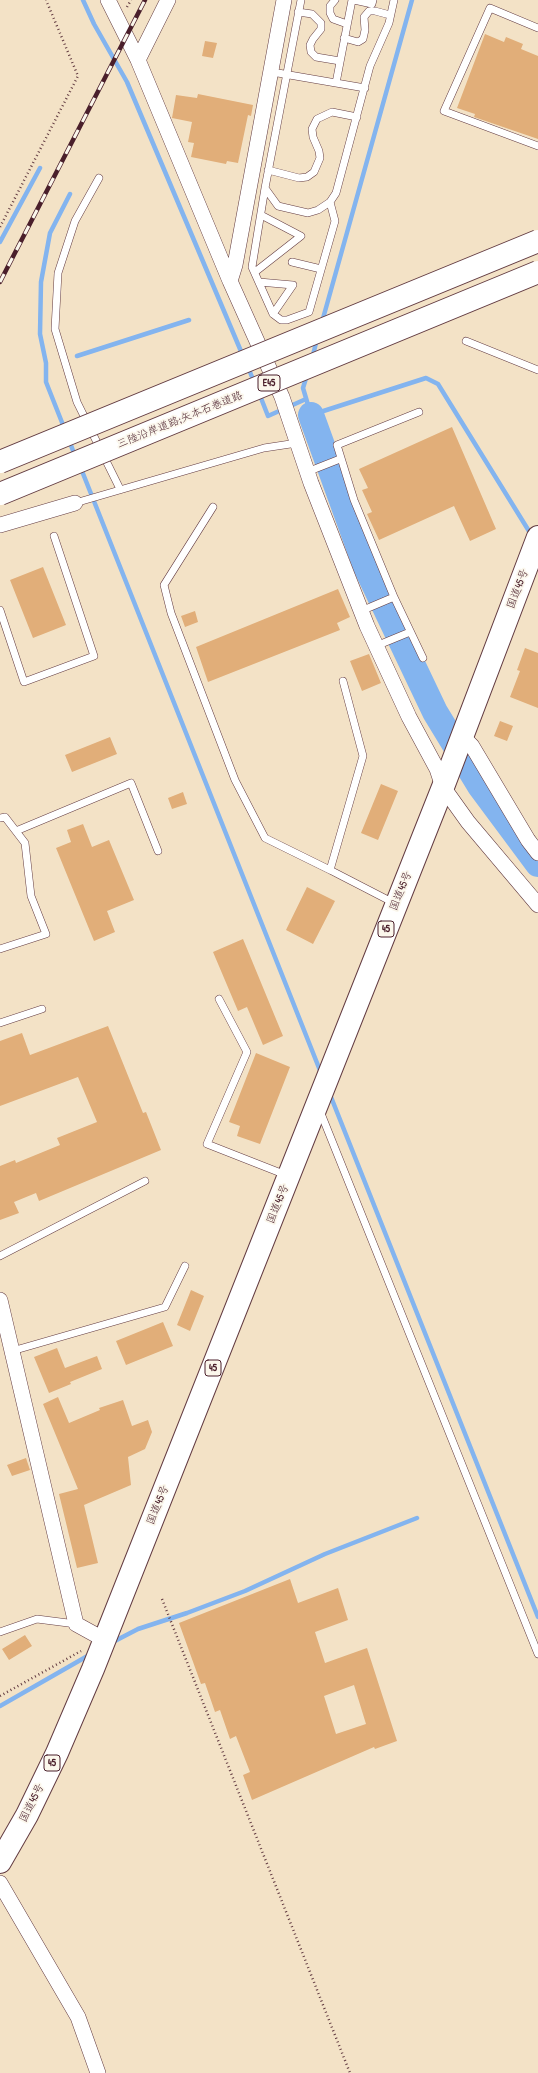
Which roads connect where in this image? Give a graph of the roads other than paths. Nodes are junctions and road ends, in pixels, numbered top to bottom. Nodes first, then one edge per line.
1 (108, 0) edge
2 (168, 0) edge
3 (284, 0) edge
4 (301, 0) edge
5 (335, 0) edge
6 (353, 0) edge
7 (373, 0) edge
8 (394, 0) edge
9 (298, 12) junction
10 (390, 15) junction
11 (347, 24) junction
12 (538, 28) edge
13 (344, 38) junction
14 (138, 60) junction
15 (340, 61) junction
16 (279, 73) junction
17 (336, 82) junction
18 (365, 88) junction
19 (357, 117) junction
20 (538, 146) edge
21 (268, 170) junction
22 (99, 178) dead end
23 (265, 188) junction
24 (330, 202) junction
25 (260, 215) junction
26 (538, 241) edge
27 (292, 262) dead end
28 (321, 269) junction
29 (255, 272) junction
30 (538, 272) edge
31 (230, 281) junction
32 (259, 282) junction
33 (273, 314) junction
34 (466, 341) dead end
35 (538, 370) edge
36 (419, 412) dead end
37 (297, 443) junction
38 (340, 459) junction
39 (0, 462) edge
40 (308, 472) junction
41 (120, 489) junction
42 (0, 494) edge
43 (75, 503) joint
44 (213, 507) dead end
45 (0, 525) edge
46 (54, 536) dead end
47 (538, 537) edge
48 (394, 597) junction
49 (0, 610) edge
50 (362, 611) junction
51 (410, 632) junction
52 (377, 646) junction
53 (423, 658) dead end
54 (344, 681) dead end
55 (462, 736) junction
56 (443, 786) junction
57 (0, 818) edge
58 (16, 831) junction
59 (158, 851) dead end
60 (538, 853) edge
61 (330, 870) junction
62 (396, 904) junction
63 (538, 905) edge
64 (0, 949) edge
65 (219, 999) dead end
66 (42, 1009) dead end
67 (0, 1023) edge
68 (319, 1100) junction
69 (288, 1176) junction
70 (145, 1181) dead end
71 (0, 1256) edge
72 (185, 1266) dead end
73 (0, 1300) edge
74 (12, 1351) junction
75 (76, 1624) junction
76 (0, 1632) edge
77 (102, 1647) junction
78 (538, 1654) edge
79 (0, 1862) edge
80 (0, 1883) edge
81 (98, 2073) edge

1 - 14 street
2 - 14 street
3 - 16 street
4 - 9 lane
5 - 11 lane
6 - 7 lane
6 - 11 lane
8 - 10 lane
9 - 15 lane
9 - 16 lane
10 - 13 lane
10 - 18 lane
11 - 13 lane
12 - 20 lane
13 - 15 lane
14 - 31 street
15 - 17 lane
16 - 17 lane
16 - 21 lane
16 - 31 street
17 - 18 lane
18 - 19 lane
19 - 21 lane
19 - 24 lane
21 - 23 lane
22 - 41 lane
23 - 24 lane
23 - 25 lane
24 - 28 lane
25 - 29 lane
25 - 29 lane
26 - 39 highway, bridge
27 - 28 lane
28 - 33 lane
29 - 32 lane
30 - 42 highway, 三陸沿岸道路;矢本石巻道路 / E45, bridge
31 - 37 street
32 - 33 lane
32 - 33 lane
34 - 35 lane
36 - 38 lane
37 - 40 street
37 - 41 lane
38 - 40 lane
38 - 48 lane
40 - 50 street
41 - 43 lane
43 - 45 street
44 - 61 lane
46 - 49 lane
47 - 55 highway, 国道45号 / 45
48 - 50 lane
48 - 51 lane
50 - 52 street
51 - 52 lane
51 - 53 lane
52 - 56 street
54 - 61 lane
55 - 56 highway, 国道45号 / 45
55 - 60 street
56 - 62 highway, 国道45号 / 45
56 - 63 street
57 - 58 lane
58 - 59 lane
58 - 64 lane
61 - 62 lane
62 - 68 highway, 国道45号 / 45
65 - 69 lane
66 - 67 lane
68 - 69 highway, 国道45号 / 45
68 - 78 lane
69 - 77 highway, 国道45号 / 45
70 - 71 lane
72 - 74 lane
73 - 74 street
74 - 75 street
75 - 76 lane
75 - 77 street
77 - 79 highway, 国道45号 / 45
80 - 81 street

